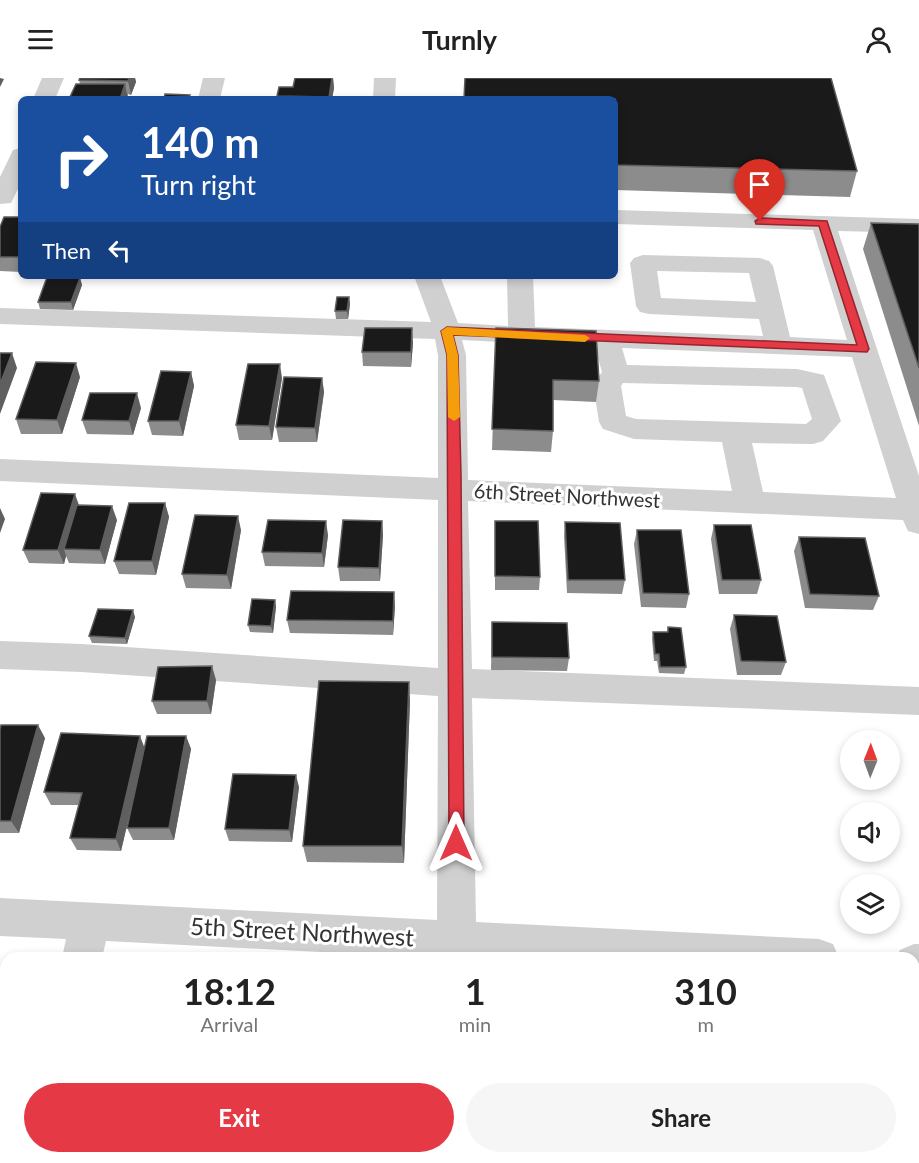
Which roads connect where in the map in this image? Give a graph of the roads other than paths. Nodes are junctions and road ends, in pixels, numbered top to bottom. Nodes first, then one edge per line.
1 (53, 78) edge
2 (214, 78) edge
3 (385, 78) edge
4 (45, 96) edge
5 (210, 96) edge
6 (384, 96) edge
7 (18, 165) edge
8 (8, 198) edge
9 (618, 217) edge
10 (823, 223) junction
11 (919, 226) edge
12 (428, 279) edge
13 (520, 279) edge
14 (770, 311) junction
15 (0, 316) edge
16 (447, 331) junction
17 (522, 335) junction
18 (606, 339) junction
19 (779, 346) junction
20 (863, 349) junction
21 (616, 374) junction
22 (735, 433) junction
23 (0, 470) edge
24 (455, 489) junction
25 (750, 503) junction
26 (918, 514) edge
27 (0, 655) edge
28 (456, 683) junction
29 (919, 701) edge
30 (0, 917) edge
31 (86, 940) edge
32 (457, 949) edge
33 (578, 952) edge

1 - 4 street
2 - 5 street
3 - 6 street
7 - 8 street
9 - 10 street
10 - 11 street
10 - 20 street
12 - 16 street
13 - 17 street
14 - 14 street
14 - 19 street
15 - 16 street
16 - 17 street
16 - 24 street
17 - 18 street
18 - 19 street
18 - 21 street
19 - 20 street
20 - 26 street
21 - 22 street
21 - 22 street
22 - 25 street
23 - 24 street, 6th Street Northwest
24 - 25 street, 6th Street Northwest
24 - 28 street
25 - 26 street, 6th Street Northwest
27 - 28 street
28 - 29 street
28 - 32 street
30 - 31 street, 5th Street Northwest
31 - 32 street, 5th Street Northwest
32 - 33 street, 5th Street Northwest

